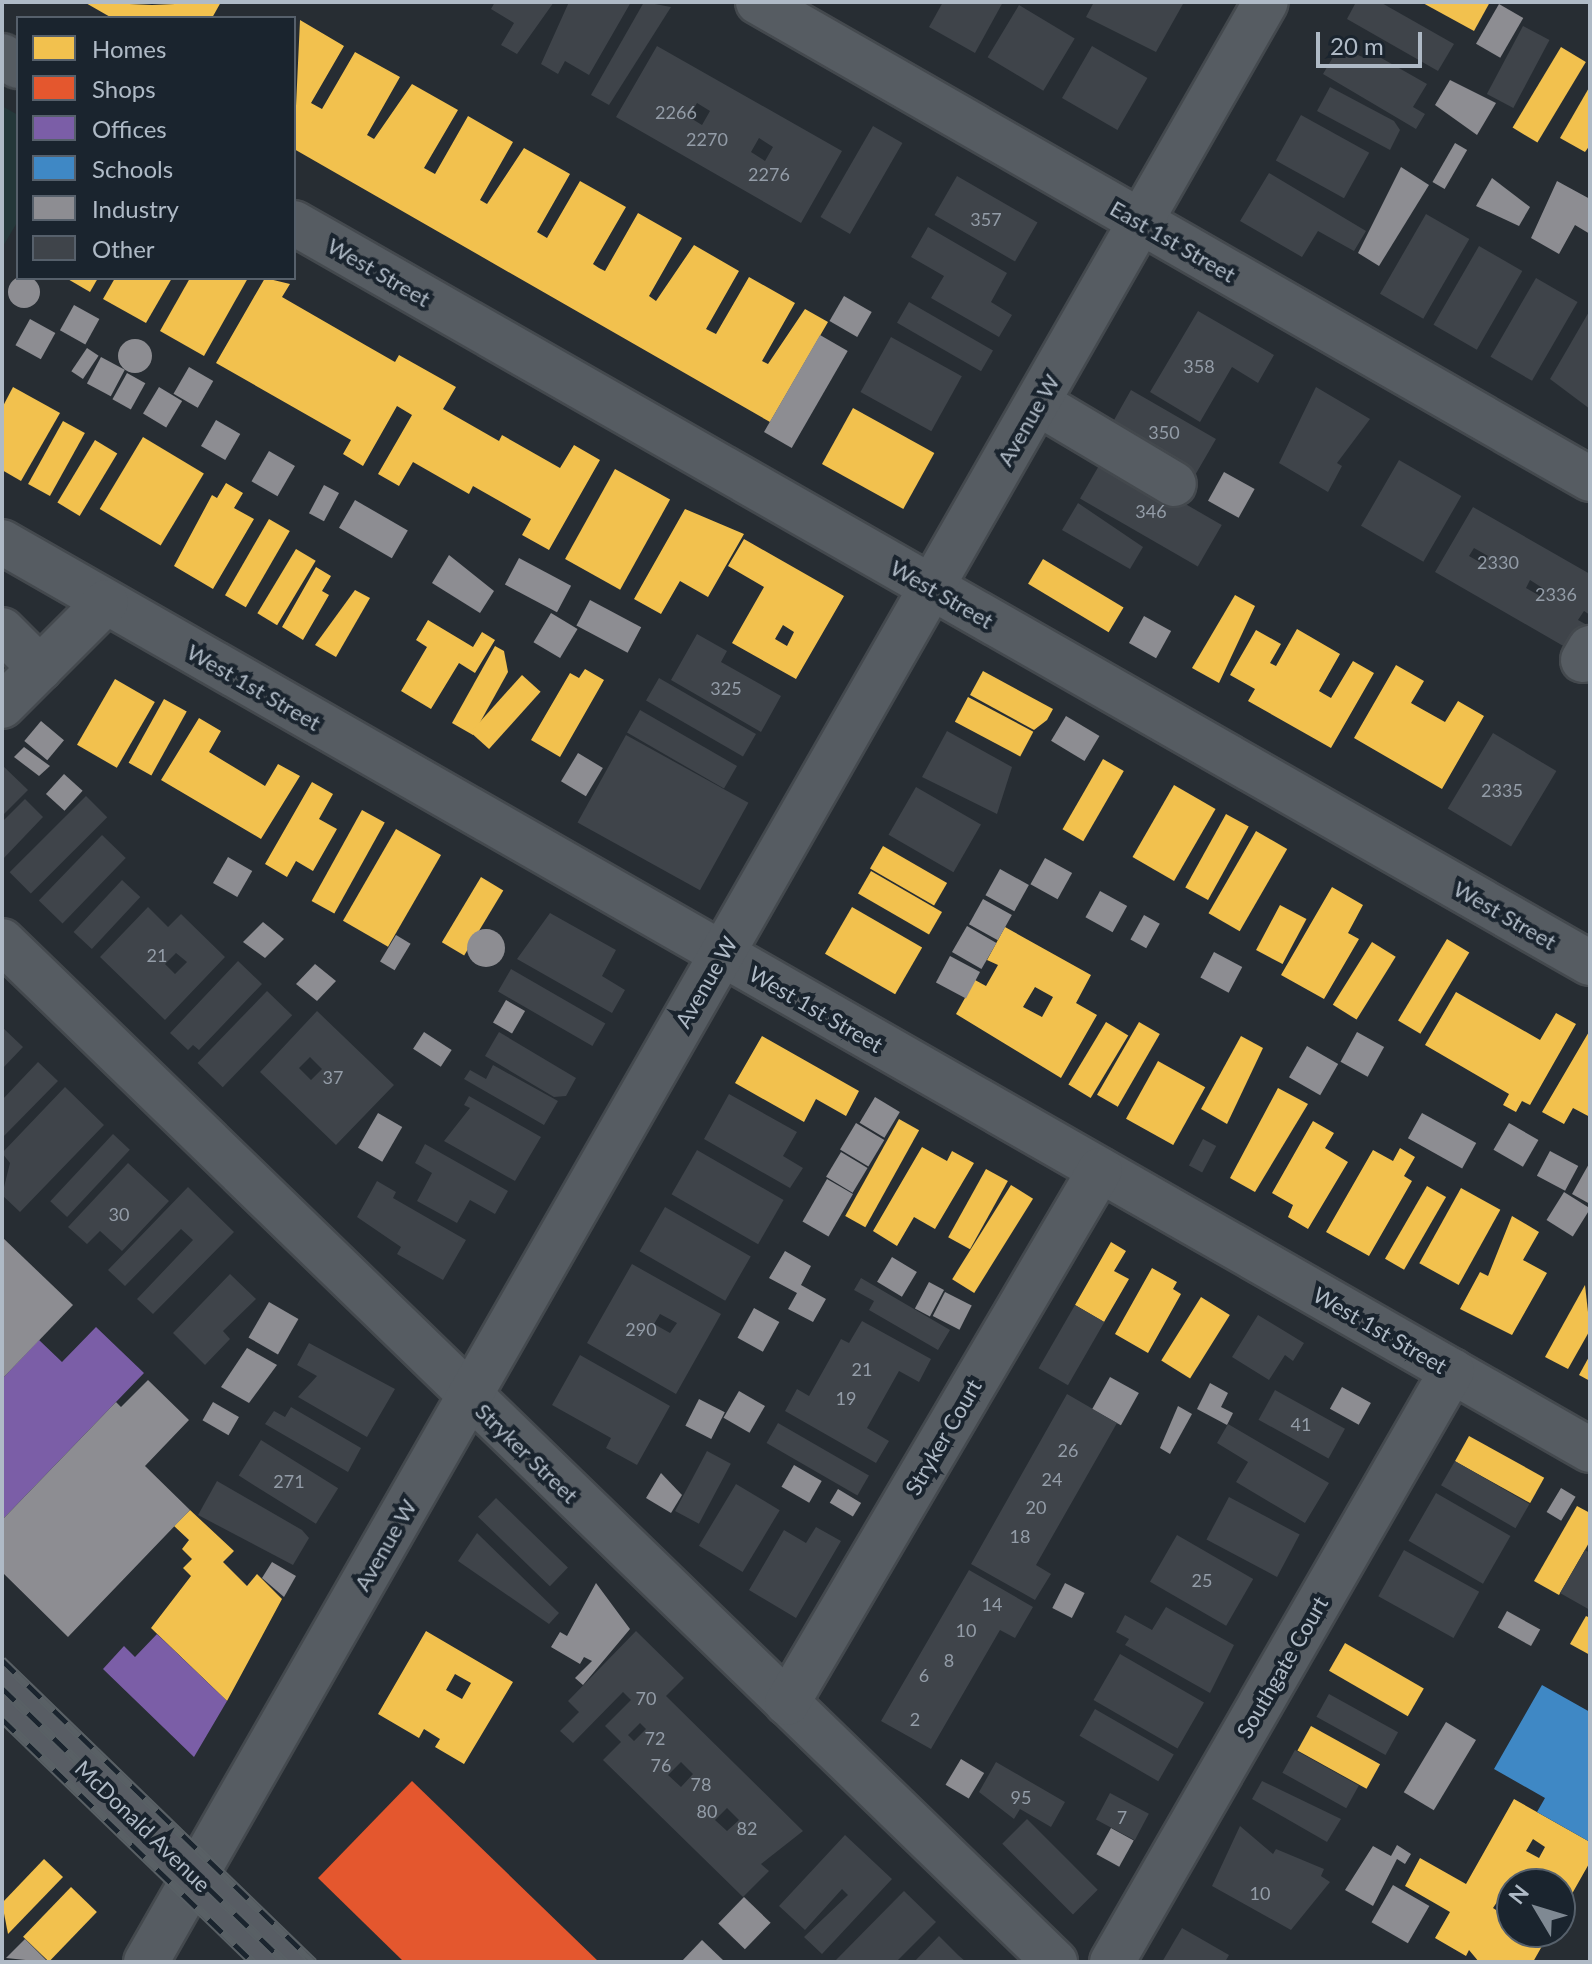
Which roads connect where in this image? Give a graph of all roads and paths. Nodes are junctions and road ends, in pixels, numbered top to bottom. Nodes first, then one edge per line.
1 (758, 2) edge
2 (1266, 2) edge
3 (1140, 222) junction
4 (296, 224) edge
5 (1038, 403) junction
6 (1590, 479) edge
7 (1174, 484) dead end
8 (2, 542) edge
9 (932, 588) junction
10 (106, 602) junction
11 (2, 630) edge
12 (40, 668) junction
13 (2, 706) edge
14 (2, 941) edge
15 (721, 955) junction
16 (1590, 963) edge
17 (1100, 1170) junction
18 (1452, 1371) junction
19 (469, 1397) junction
20 (1590, 1450) edge
21 (2, 1689) edge
22 (787, 1703) junction
23 (195, 1877) junction
24 (146, 1962) edge
25 (284, 1962) edge
26 (1055, 1962) edge
27 (1112, 1962) edge

1 - 3 street, East 1st Street
2 - 3 street, Avenue W
3 - 5 street, Avenue W
3 - 6 street, East 1st Street
4 - 9 street, West Street
5 - 7 street
5 - 9 street, Avenue W
8 - 10 street, West 1st Street
9 - 15 street, Avenue W
9 - 16 street, West Street
10 - 12 street
10 - 15 street, West 1st Street
11 - 12 street
12 - 13 street
14 - 19 street, Stryker Street
15 - 17 street, West 1st Street
15 - 19 street, Avenue W
17 - 18 street, West 1st Street
17 - 22 street, Stryker Court
18 - 20 street, West 1st Street
18 - 27 street, Southgate Court
19 - 22 street, Stryker Street
19 - 23 street, Avenue W
21 - 23 main road, McDonald Avenue
22 - 26 street, Stryker Street
23 - 24 street, Avenue W
23 - 25 main road, McDonald Avenue

